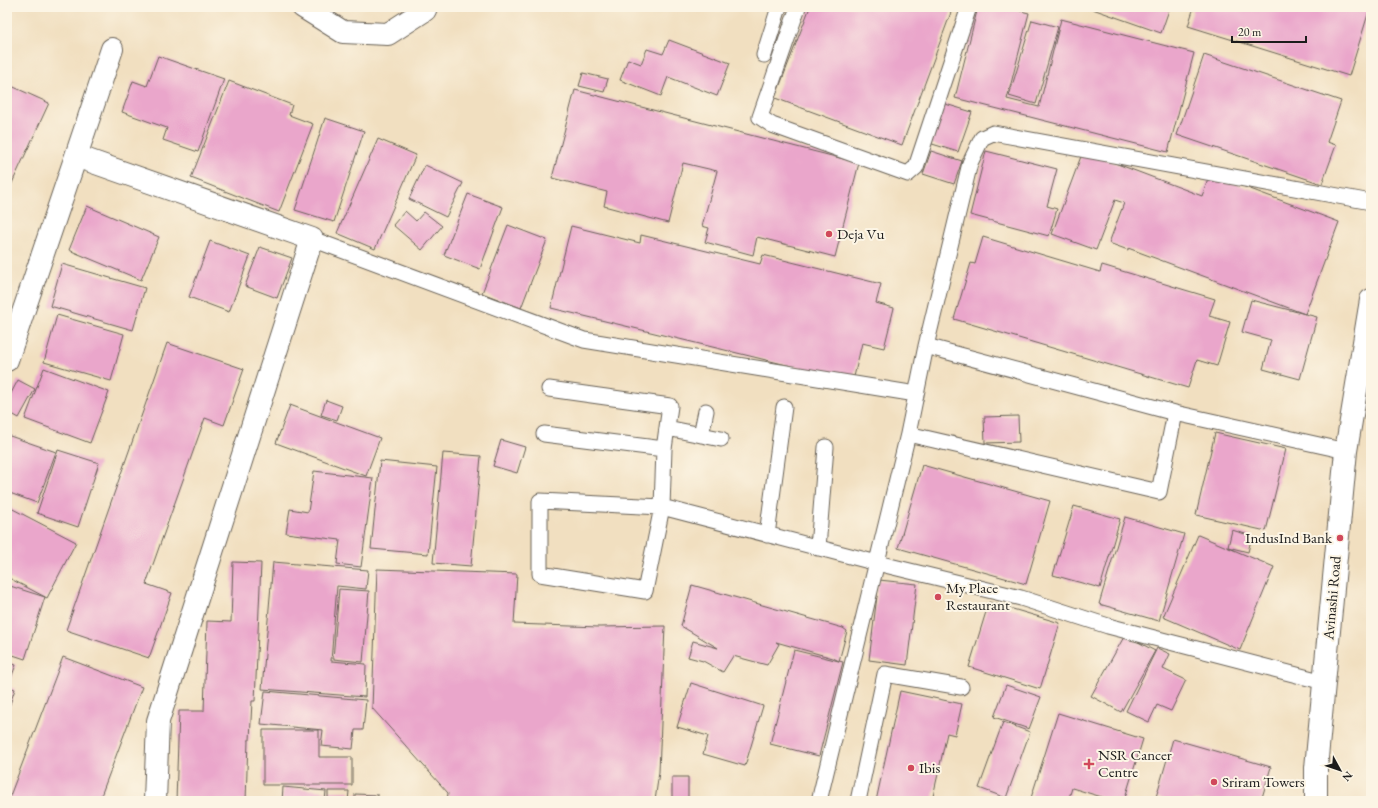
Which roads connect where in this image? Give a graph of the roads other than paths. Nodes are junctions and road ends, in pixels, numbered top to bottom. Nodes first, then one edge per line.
1 (303, 7) edge
2 (426, 7) edge
3 (779, 7) edge
4 (798, 7) edge
5 (969, 7) edge
6 (112, 49) dead end
7 (764, 55) dead end
8 (76, 156) junction
9 (1371, 202) edge
10 (312, 239) junction
11 (1371, 300) edge
12 (926, 346) junction
13 (7, 360) edge
14 (549, 389) dead end
15 (916, 394) junction
16 (784, 407) dead end
17 (706, 411) dead end
18 (1175, 413) junction
19 (667, 428) junction
20 (544, 434) dead end
21 (908, 434) junction
22 (701, 435) junction
23 (721, 439) dead end
24 (826, 447) dead end
25 (664, 449) junction
26 (1346, 451) junction
27 (662, 507) junction
28 (767, 535) junction
29 (818, 548) junction
30 (877, 563) junction
31 (1324, 682) junction
32 (961, 687) dead end
33 (155, 801) edge
34 (819, 801) edge
35 (858, 801) edge
36 (1316, 801) edge

1 - 2 street
3 - 7 lane
4 - 5 lane
6 - 8 street
8 - 10 street
8 - 13 street
9 - 12 lane
10 - 15 lane
10 - 33 street
11 - 26 street, Avinashi Road
12 - 15 lane
12 - 18 lane
14 - 19 lane
15 - 21 lane
16 - 28 lane
17 - 22 lane
18 - 21 lane
18 - 26 lane
19 - 22 lane
19 - 25 lane
20 - 25 lane
21 - 30 lane
22 - 23 lane
24 - 29 lane
25 - 27 lane
26 - 31 street, Avinashi Road
27 - 27 lane
27 - 28 lane
28 - 29 lane
29 - 30 lane
30 - 31 lane
30 - 34 lane
31 - 36 street, Avinashi Road
32 - 35 lane

